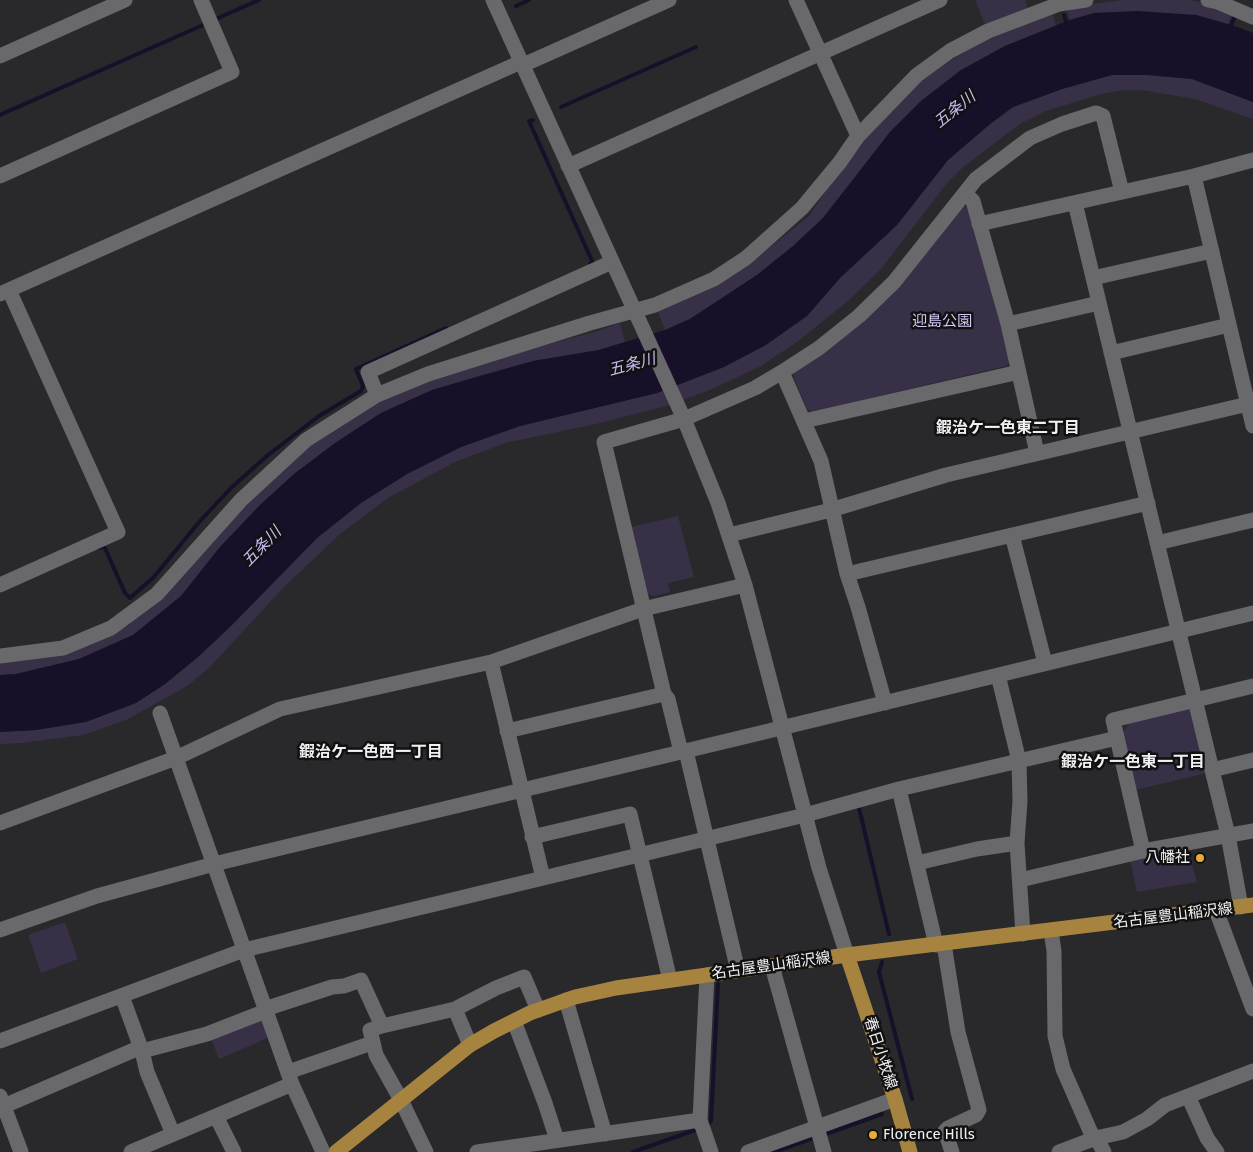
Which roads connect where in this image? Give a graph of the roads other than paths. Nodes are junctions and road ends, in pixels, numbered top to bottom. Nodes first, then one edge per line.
1 (125, 0) edge
2 (201, 0) edge
3 (493, 0) edge
4 (669, 0) edge
5 (796, 0) edge
6 (940, 0) edge
7 (1086, 0) edge
8 (1215, 0) edge
9 (1058, 2) edge
10 (1239, 5) edge
11 (1253, 17) edge
12 (821, 54) junction
13 (0, 56) edge
14 (522, 64) junction
15 (858, 136) junction
16 (1253, 160) edge
17 (568, 166) junction
18 (0, 176) edge
19 (1194, 176) junction
20 (1122, 192) junction
21 (965, 193) junction
22 (1075, 203) junction
23 (979, 224) junction
24 (1212, 251) junction
25 (612, 262) junction
26 (1093, 278) junction
27 (5, 292) edge
28 (1099, 303) junction
29 (635, 314) junction
30 (1008, 324) junction
31 (1229, 325) junction
32 (1111, 353) junction
33 (782, 372) junction
34 (1019, 372) junction
35 (377, 395) junction
36 (1248, 404) junction
37 (680, 412) junction
38 (804, 421) junction
39 (1253, 426) edge
40 (1130, 431) junction
41 (1037, 453) junction
42 (1148, 503) junction
43 (831, 510) junction
44 (1253, 520) edge
45 (729, 535) junction
46 (1012, 535) junction
47 (1157, 543) junction
48 (847, 574) junction
49 (0, 585) edge
50 (745, 585) junction
51 (643, 609) junction
52 (1253, 613) edge
53 (1178, 631) junction
54 (0, 656) edge
55 (491, 662) junction
56 (1045, 664) junction
57 (998, 675) junction
58 (1253, 686) edge
59 (664, 694) junction
60 (1195, 700) junction
61 (885, 703) junction
62 (160, 713) dead end
63 (781, 728) junction
64 (507, 731) junction
65 (1117, 738) junction
66 (684, 751) junction
67 (176, 758) junction
68 (1253, 760) edge
69 (1019, 761) junction
70 (1212, 770) junction
71 (899, 789) junction
72 (521, 790) junction
73 (805, 815) junction
74 (0, 823) edge
75 (1253, 831) edge
76 (1228, 835) junction
77 (532, 837) junction
78 (707, 839) junction
79 (1017, 843) junction
80 (1143, 851) junction
81 (640, 855) junction
82 (917, 863) junction
83 (214, 864) junction
84 (543, 878) junction
85 (1020, 880) junction
86 (1247, 906) edge
87 (1216, 910) junction
88 (0, 930) edge
89 (1051, 931) junction
90 (1023, 934) junction
91 (940, 944) junction
92 (244, 950) junction
93 (847, 955) junction
94 (772, 966) junction
95 (738, 971) junction
96 (707, 975) junction
97 (670, 980) junction
98 (122, 996) junction
99 (566, 1000) junction
100 (455, 1009) junction
101 (1253, 1009) edge
102 (266, 1010) junction
103 (538, 1010) junction
104 (514, 1021) junction
105 (382, 1026) junction
106 (0, 1041) edge
107 (372, 1043) junction
108 (470, 1045) junction
109 (142, 1049) junction
110 (1253, 1071) edge
111 (290, 1078) junction
112 (1188, 1096) junction
113 (895, 1099) junction
114 (401, 1100) junction
115 (2, 1101) edge
116 (216, 1116) junction
117 (700, 1120) junction
118 (817, 1127) junction
119 (173, 1134) junction
120 (605, 1134) junction
121 (1096, 1138) junction
122 (557, 1140) junction
123 (518, 1149) edge
124 (141, 1150) edge
125 (21, 1152) edge
126 (234, 1152) edge
127 (322, 1152) edge
128 (336, 1152) edge
129 (426, 1152) edge
130 (477, 1152) edge
131 (711, 1152) edge
132 (748, 1152) edge
133 (824, 1152) edge
134 (910, 1152) edge
135 (952, 1152) edge
136 (1059, 1152) edge
137 (1104, 1152) edge
138 (1217, 1152) edge

1 - 13 street
2 - 18 street
3 - 14 street
4 - 14 street
5 - 12 street
6 - 12 street
7 - 9 street
8 - 10 street
9 - 15 street
10 - 11 street
12 - 15 street
12 - 17 street
14 - 17 street
14 - 27 street
15 - 29 street
16 - 19 street
17 - 25 street
19 - 20 street
19 - 24 street
20 - 21 street
20 - 22 street
21 - 23 street
21 - 33 street
22 - 23 street
22 - 26 street
23 - 30 street
24 - 26 street
24 - 31 street
25 - 29 street
25 - 35 street
26 - 28 street
27 - 49 street
28 - 30 street
28 - 32 street
29 - 35 street
29 - 37 street
30 - 34 street
31 - 32 street
31 - 36 street
32 - 40 street
33 - 37 street
33 - 38 street
34 - 38 street
34 - 41 street
35 - 54 street
36 - 39 street
36 - 40 street
37 - 45 street
37 - 51 street
38 - 43 street
40 - 41 street
40 - 42 street
41 - 43 street
42 - 46 street
42 - 47 street
43 - 45 street
43 - 48 street
44 - 47 street
45 - 50 street
46 - 48 street
46 - 56 street
47 - 53 street
48 - 61 street
50 - 51 street
50 - 63 street
51 - 55 street
51 - 59 street
52 - 53 street
53 - 56 street
53 - 60 street
55 - 64 street
55 - 67 street
56 - 57 street
57 - 61 street
57 - 69 street
58 - 60 street
59 - 64 street
59 - 66 street
60 - 65 street
60 - 70 street
61 - 63 street
62 - 67 street
63 - 66 street
63 - 73 street
64 - 72 street
65 - 69 street
65 - 80 street
66 - 72 street
66 - 78 street
67 - 74 street
67 - 83 street
68 - 70 street
69 - 71 street
69 - 79 street
70 - 76 street
71 - 73 street
71 - 82 street
72 - 77 street
72 - 83 street
73 - 78 street
73 - 93 street
75 - 76 street
76 - 80 street
76 - 86 street
77 - 81 street
77 - 84 street
78 - 81 street
78 - 95 street
79 - 82 street
79 - 85 street
80 - 85 street
81 - 84 street
81 - 97 street
82 - 91 street
83 - 88 street
83 - 92 street
84 - 92 street
85 - 90 street
86 - 87 main road, 名古屋豊山稲沢線
87 - 89 main road, 名古屋豊山稲沢線
87 - 101 street
89 - 90 main road, 名古屋豊山稲沢線
89 - 121 street
90 - 91 main road, 名古屋豊山稲沢線
91 - 93 main road, 名古屋豊山稲沢線
91 - 135 street
92 - 98 street
92 - 102 street
93 - 94 main road, 名古屋豊山稲沢線
93 - 113 main road, 春日小牧線
94 - 95 main road, 名古屋豊山稲沢線
94 - 118 street
95 - 96 main road, 名古屋豊山稲沢線
96 - 97 main road, 名古屋豊山稲沢線
96 - 117 street
97 - 99 main road, 名古屋豊山稲沢線
98 - 106 street
98 - 109 street
99 - 103 main road, 名古屋豊山稲沢線
99 - 120 street
100 - 103 street
100 - 105 street
100 - 108 street
102 - 105 street
102 - 109 street
102 - 111 street
103 - 104 main road, 名古屋豊山稲沢線
104 - 108 main road, 名古屋豊山稲沢線
104 - 122 street
105 - 107 street
107 - 111 street
107 - 114 street
108 - 114 main road, 名古屋豊山稲沢線
109 - 115 street
109 - 119 street
110 - 112 street
111 - 116 street
111 - 127 street
112 - 121 street
112 - 138 street
113 - 118 street
113 - 134 main road, 春日小牧線
114 - 128 main road, 名古屋豊山稲沢線
114 - 129 street
115 - 125 street
116 - 119 street
116 - 126 street
117 - 120 street
117 - 131 street
118 - 132 street
118 - 133 street
119 - 124 street
120 - 122 street
121 - 136 street
121 - 137 street
122 - 123 street
123 - 130 street

